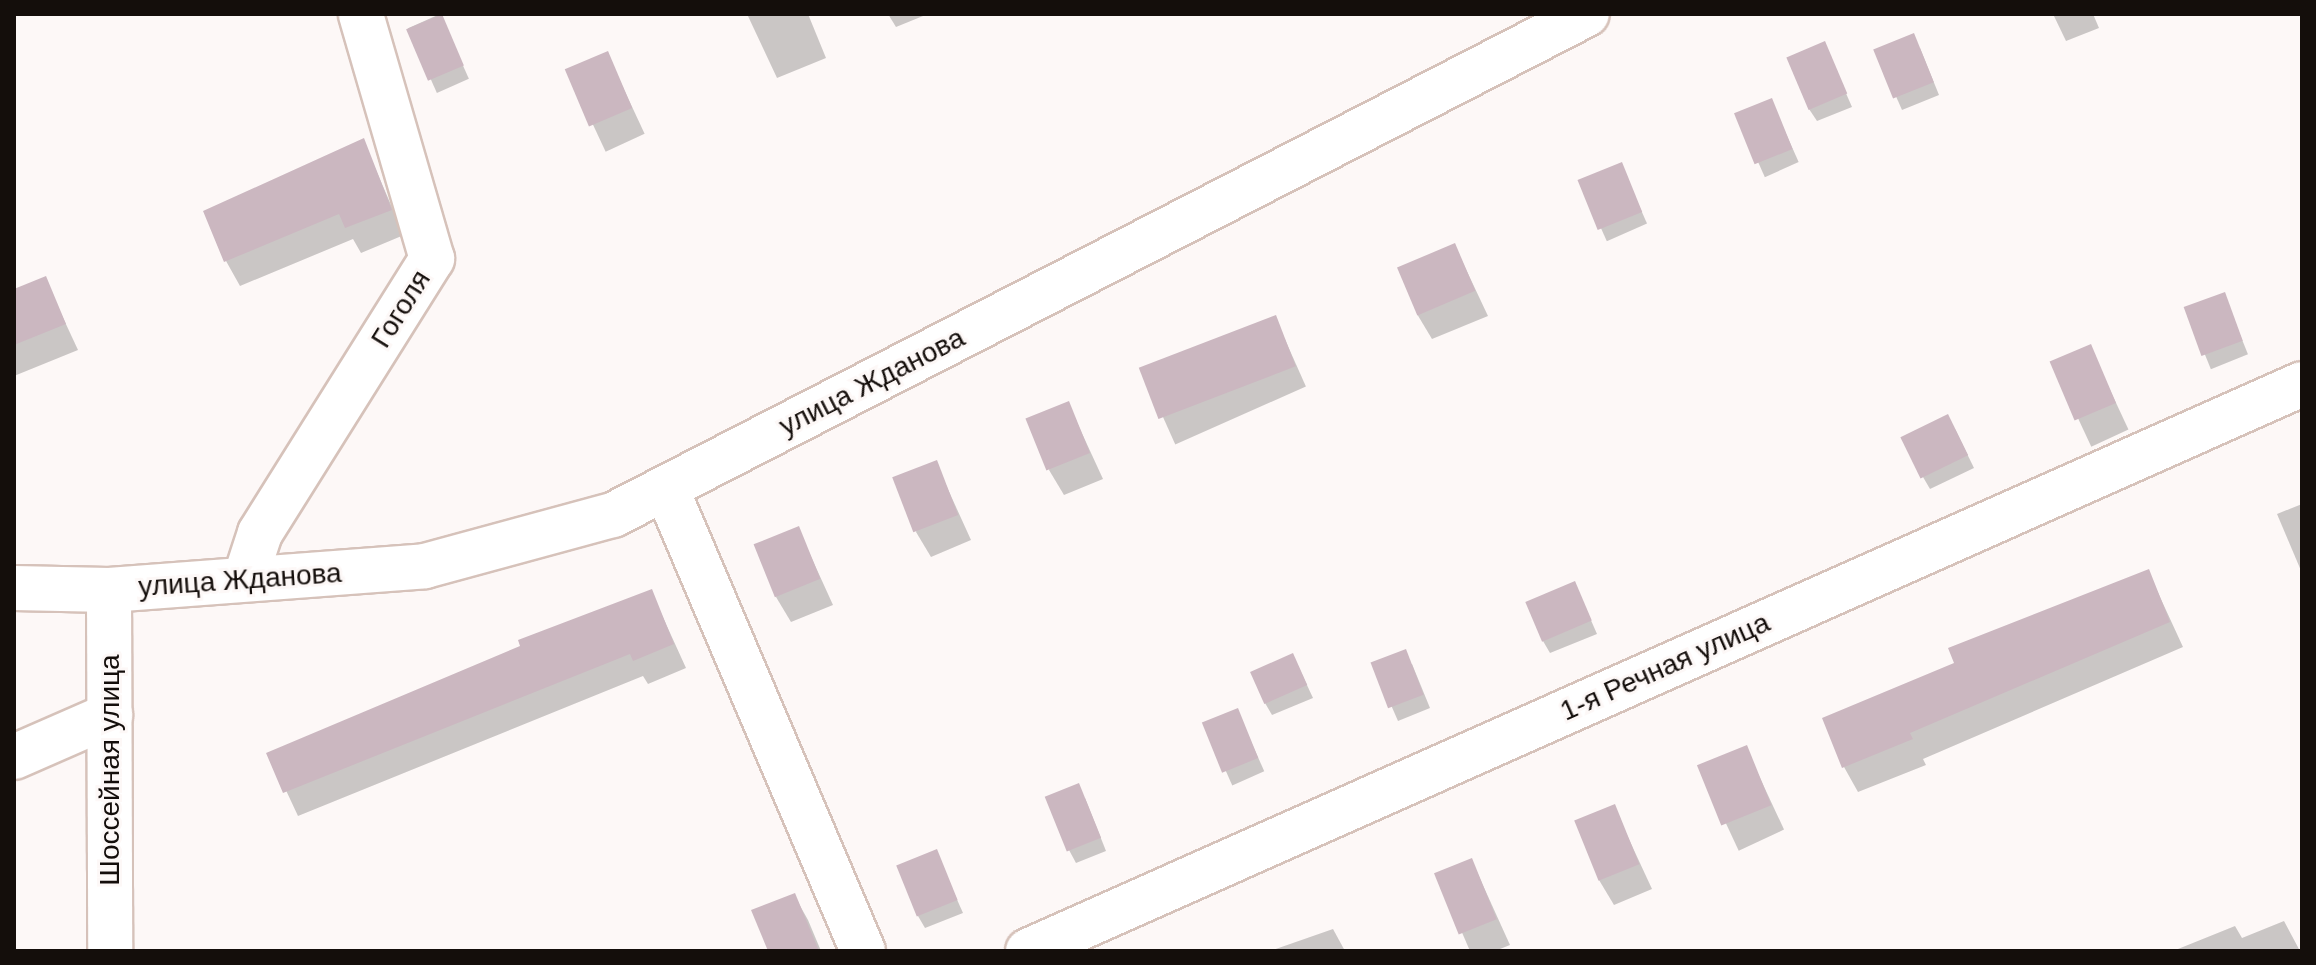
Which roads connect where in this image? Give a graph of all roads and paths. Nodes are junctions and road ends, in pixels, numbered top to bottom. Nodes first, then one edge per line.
1 (361, 14) edge
2 (1587, 14) edge
3 (2302, 384) edge
4 (666, 488) junction
5 (245, 579) junction
6 (14, 588) edge
7 (109, 590) junction
8 (110, 715) junction
9 (14, 757) edge
10 (110, 951) edge
11 (863, 951) edge
12 (1028, 951) edge

1 - 5 street, Гоголя
2 - 4 street, улица Жданова
3 - 12 street, 1-я Речная улица
4 - 5 street, улица Жданова
4 - 11 street
5 - 7 street, улица Жданова
6 - 7 street, улица Жданова
7 - 8 street, Шоссейная улица
8 - 9 street
8 - 10 street, Шоссейная улица

